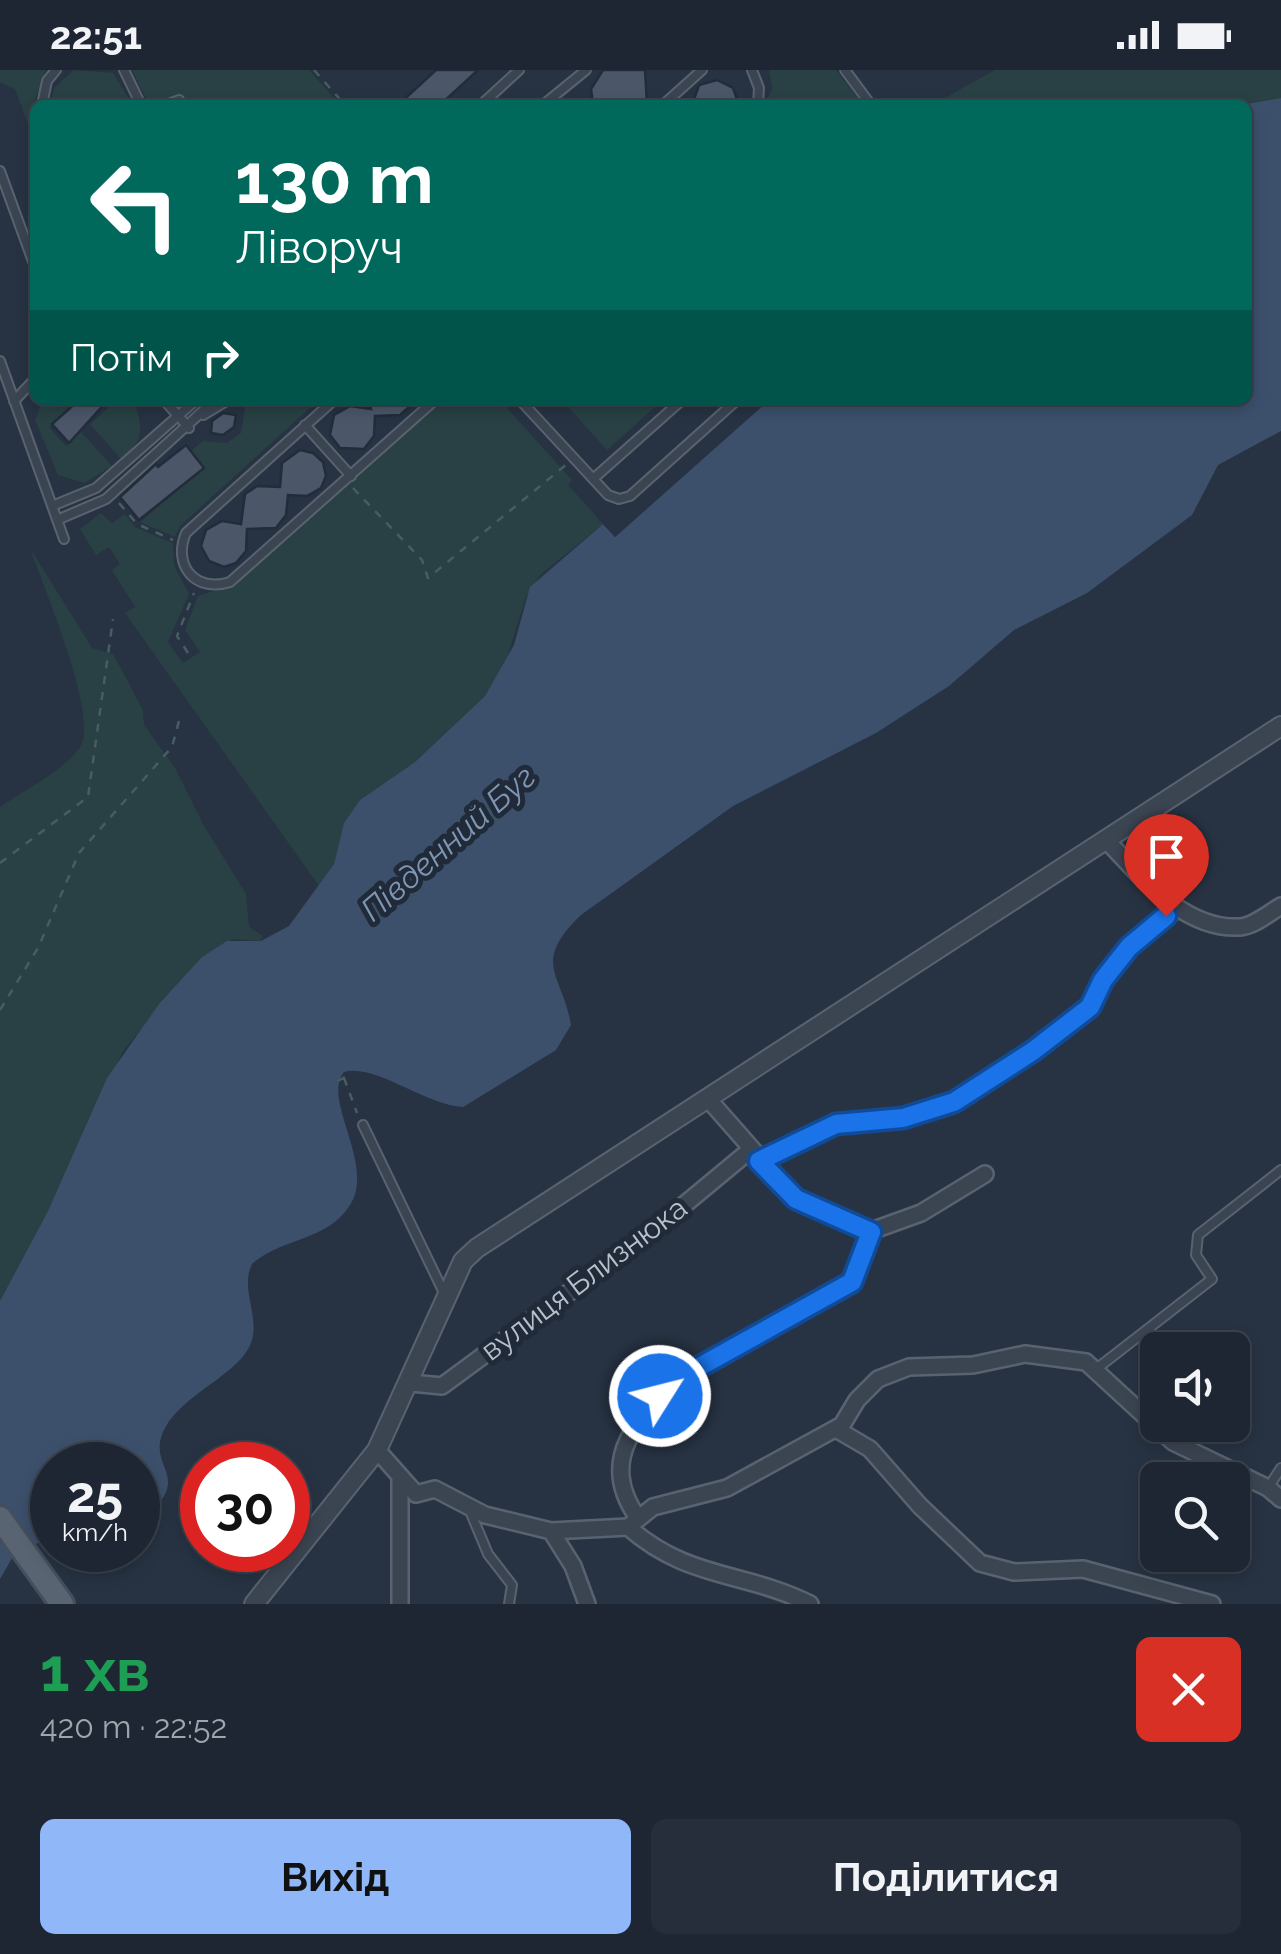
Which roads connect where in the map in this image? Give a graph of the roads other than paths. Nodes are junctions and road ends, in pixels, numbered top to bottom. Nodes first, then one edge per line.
1 (56, 70) edge
2 (124, 70) edge
3 (519, 70) edge
4 (586, 70) edge
5 (702, 70) edge
6 (752, 70) edge
7 (844, 70) edge
8 (43, 100) edge
9 (139, 100) edge
10 (486, 100) edge
11 (549, 100) edge
12 (669, 100) edge
13 (758, 100) edge
14 (867, 100) edge
15 (0, 171) edge
16 (30, 253) edge
17 (0, 361) edge
18 (30, 384) edge
19 (14, 401) junction
20 (168, 405) edge
21 (190, 405) edge
22 (213, 405) edge
23 (328, 405) edge
24 (429, 405) edge
25 (525, 405) edge
26 (676, 405) edge
27 (731, 405) edge
28 (178, 416) junction
29 (306, 425) junction
30 (189, 428) junction
31 (348, 478) junction
32 (593, 479) junction
33 (52, 506) junction
34 (57, 520) junction
35 (64, 539) dead end
36 (1281, 726) edge
37 (1106, 840) junction
38 (1281, 906) edge
39 (1178, 908) junction
40 (709, 1100) junction
41 (362, 1126) road end
42 (754, 1156) junction
43 (1281, 1170) edge
44 (984, 1174) dead end
45 (871, 1232) junction
46 (447, 1299) junction
47 (1095, 1370) junction
48 (410, 1384) junction
49 (836, 1429) junction
50 (377, 1450) junction
51 (1281, 1468) edge
52 (400, 1479) junction
53 (1268, 1488) junction
54 (1281, 1500) edge
55 (468, 1508) junction
56 (0, 1518) edge
57 (633, 1522) junction
58 (552, 1530) junction
59 (1202, 1603) edge
60 (62, 1604) edge
61 (254, 1604) edge
62 (400, 1604) edge
63 (510, 1604) edge
64 (587, 1604) edge
65 (810, 1604) edge

1 - 8 lane
2 - 9 lane
3 - 10 lane
4 - 11 lane
5 - 12 lane
6 - 13 lane
7 - 14 lane
15 - 16 lane
17 - 19 lane
18 - 19 lane
19 - 33 lane
20 - 28 lane
21 - 28 lane
22 - 30 lane
23 - 29 lane
24 - 31 lane
25 - 32 lane
26 - 32 lane
27 - 32 lane
28 - 30 lane
28 - 33 lane
29 - 31 lane
29 - 31 lane
30 - 34 lane
33 - 34 lane
34 - 35 lane
36 - 37 street
37 - 39 street
37 - 40 street
38 - 39 street
39 - 42 street, вулиця Близнюка
40 - 42 street
40 - 46 street
41 - 46 lane
42 - 45 street
42 - 48 street, вулиця Близнюка
43 - 47 lane
44 - 45 street
45 - 57 street
46 - 48 street
47 - 49 street
47 - 53 street
48 - 50 street
49 - 57 street
49 - 59 street
50 - 52 street
50 - 61 street
51 - 53 lane
52 - 55 street
52 - 62 street
53 - 54 street
55 - 58 street
55 - 63 lane
56 - 60 main road
57 - 58 street
57 - 65 street
58 - 64 street

